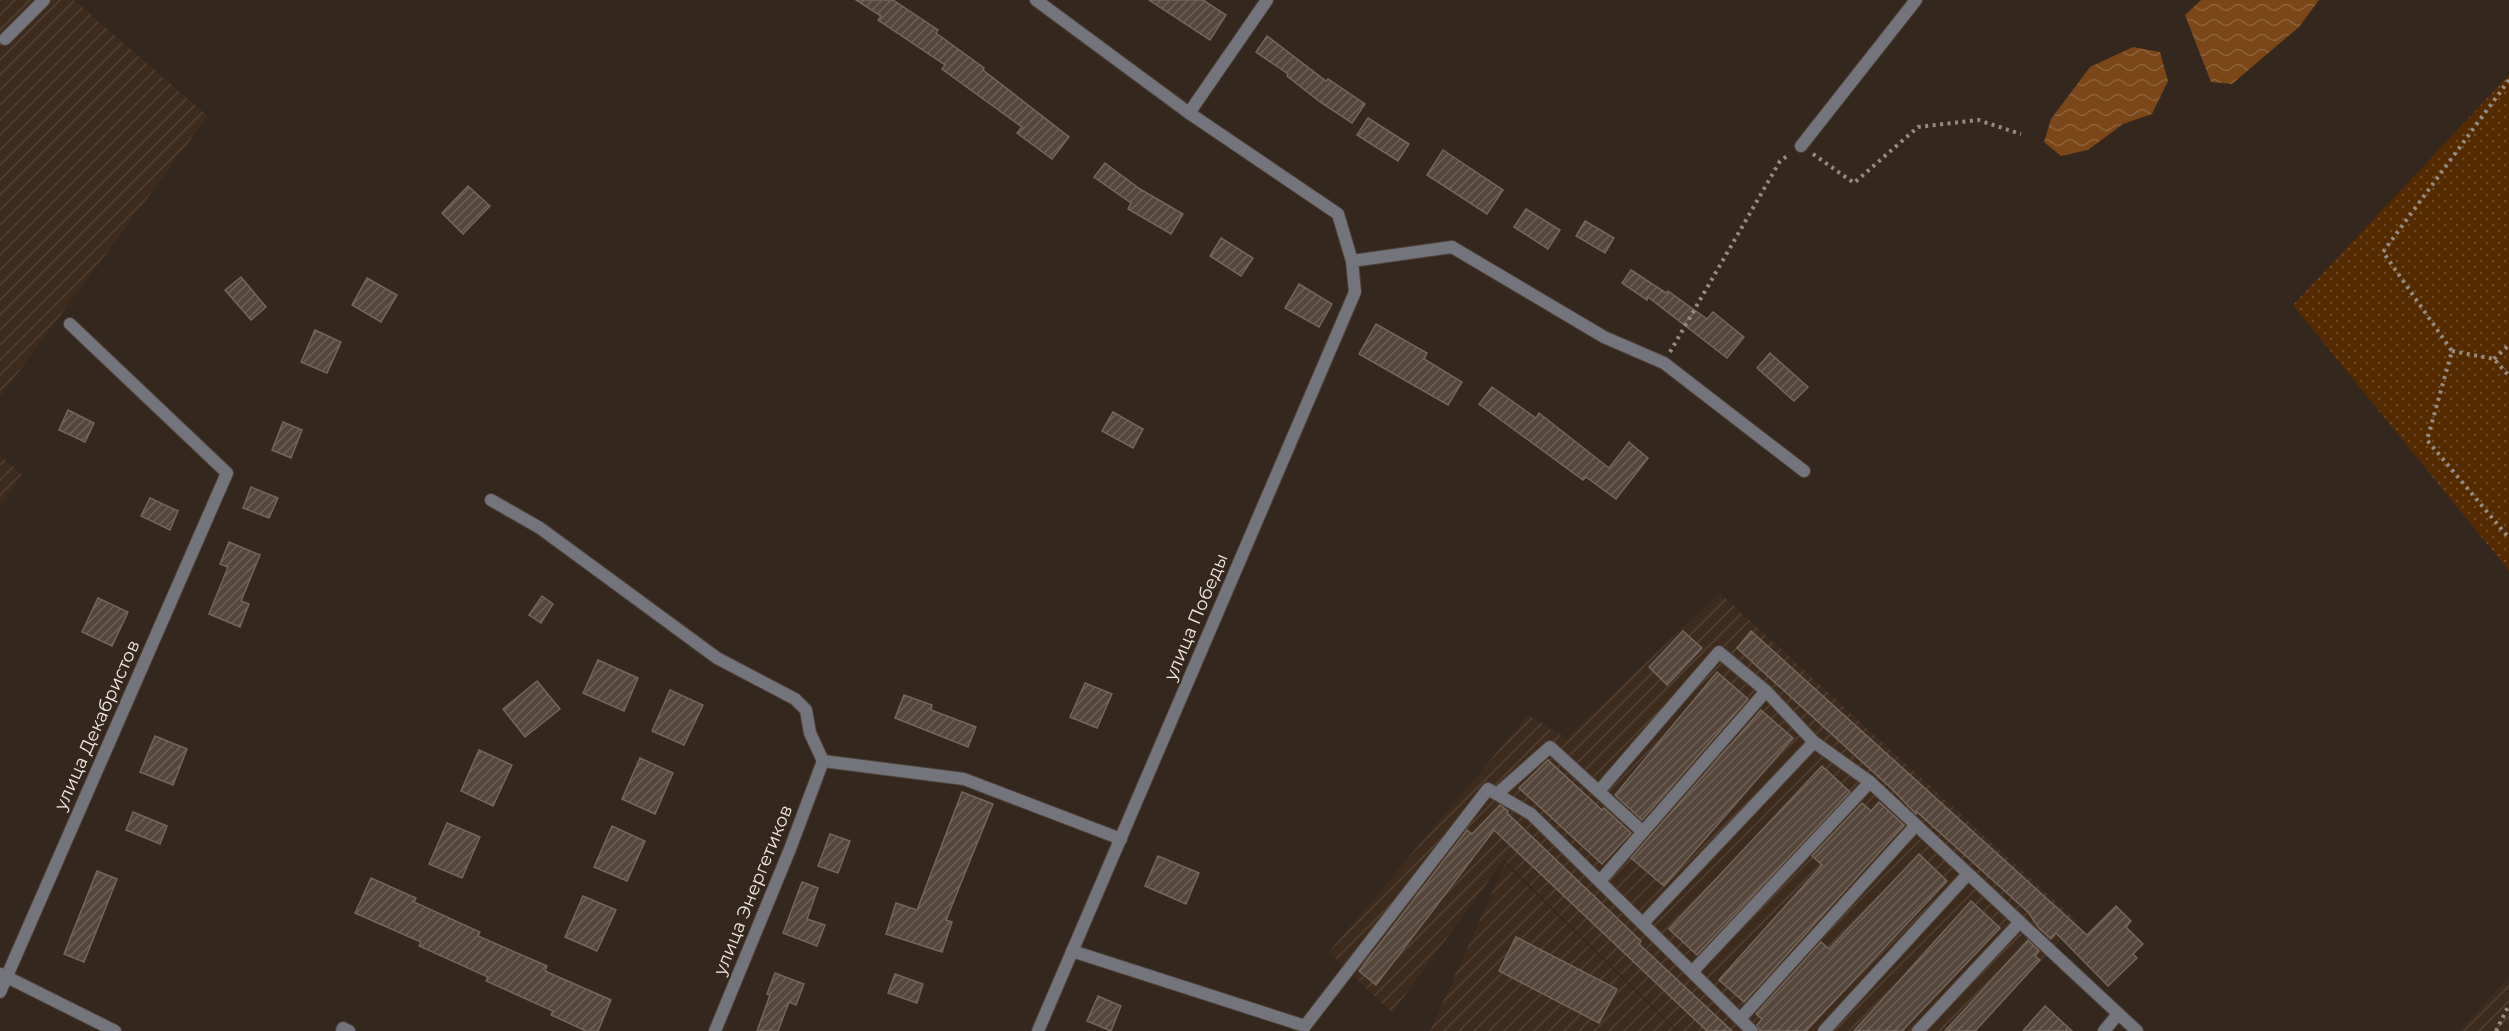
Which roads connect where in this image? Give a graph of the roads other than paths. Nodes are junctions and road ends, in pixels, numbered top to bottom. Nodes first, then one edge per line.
1 (44, 0) edge
2 (1036, 0) edge
3 (1267, 0) edge
4 (1916, 0) edge
5 (5, 39) dead end
6 (1189, 113) junction
7 (1801, 146) road end
8 (1352, 261) junction
9 (70, 324) dead end
10 (1804, 471) dead end
11 (491, 500) dead end
12 (1766, 691) junction
13 (1814, 742) junction
14 (823, 761) junction
15 (1870, 782) junction
16 (1599, 791) junction
17 (1497, 794) junction
18 (1916, 825) junction
19 (1643, 832) junction
20 (1121, 839) junction
21 (1968, 874) junction
22 (1600, 881) junction
23 (1643, 922) junction
24 (2020, 922) junction
25 (1072, 951) junction
26 (1693, 971) junction
27 (3, 976) edge
28 (0, 992) edge
29 (2118, 1014) junction
30 (1740, 1019) junction
31 (115, 1031) edge
32 (342, 1031) edge
33 (349, 1031) edge
34 (715, 1031) edge
35 (1038, 1031) edge
36 (1752, 1031) edge
37 (1824, 1031) edge
38 (1918, 1031) edge
39 (2103, 1031) edge
40 (2137, 1031) edge

1 - 5 street
2 - 6 street
3 - 6 street
4 - 7 street
6 - 8 street, улица Победы
8 - 10 street
8 - 20 street, улица Победы
9 - 27 street, улица Декабристов
11 - 14 street
12 - 13 street
12 - 16 street
12 - 19 street
13 - 15 street
13 - 23 street
14 - 20 street
14 - 34 street, улица Энергетиков
15 - 18 street
15 - 26 street
16 - 17 street
16 - 19 street
17 - 22 street
17 - 25 street
18 - 21 street
18 - 30 street
19 - 22 street
20 - 25 street, улица Победы
21 - 24 street
21 - 37 street
22 - 23 street
23 - 26 street
24 - 29 street
24 - 38 street
25 - 35 street, улица Победы
26 - 30 street
27 - 28 street, улица Декабристов
27 - 31 street
29 - 39 street
29 - 40 street
30 - 36 street
32 - 33 street

